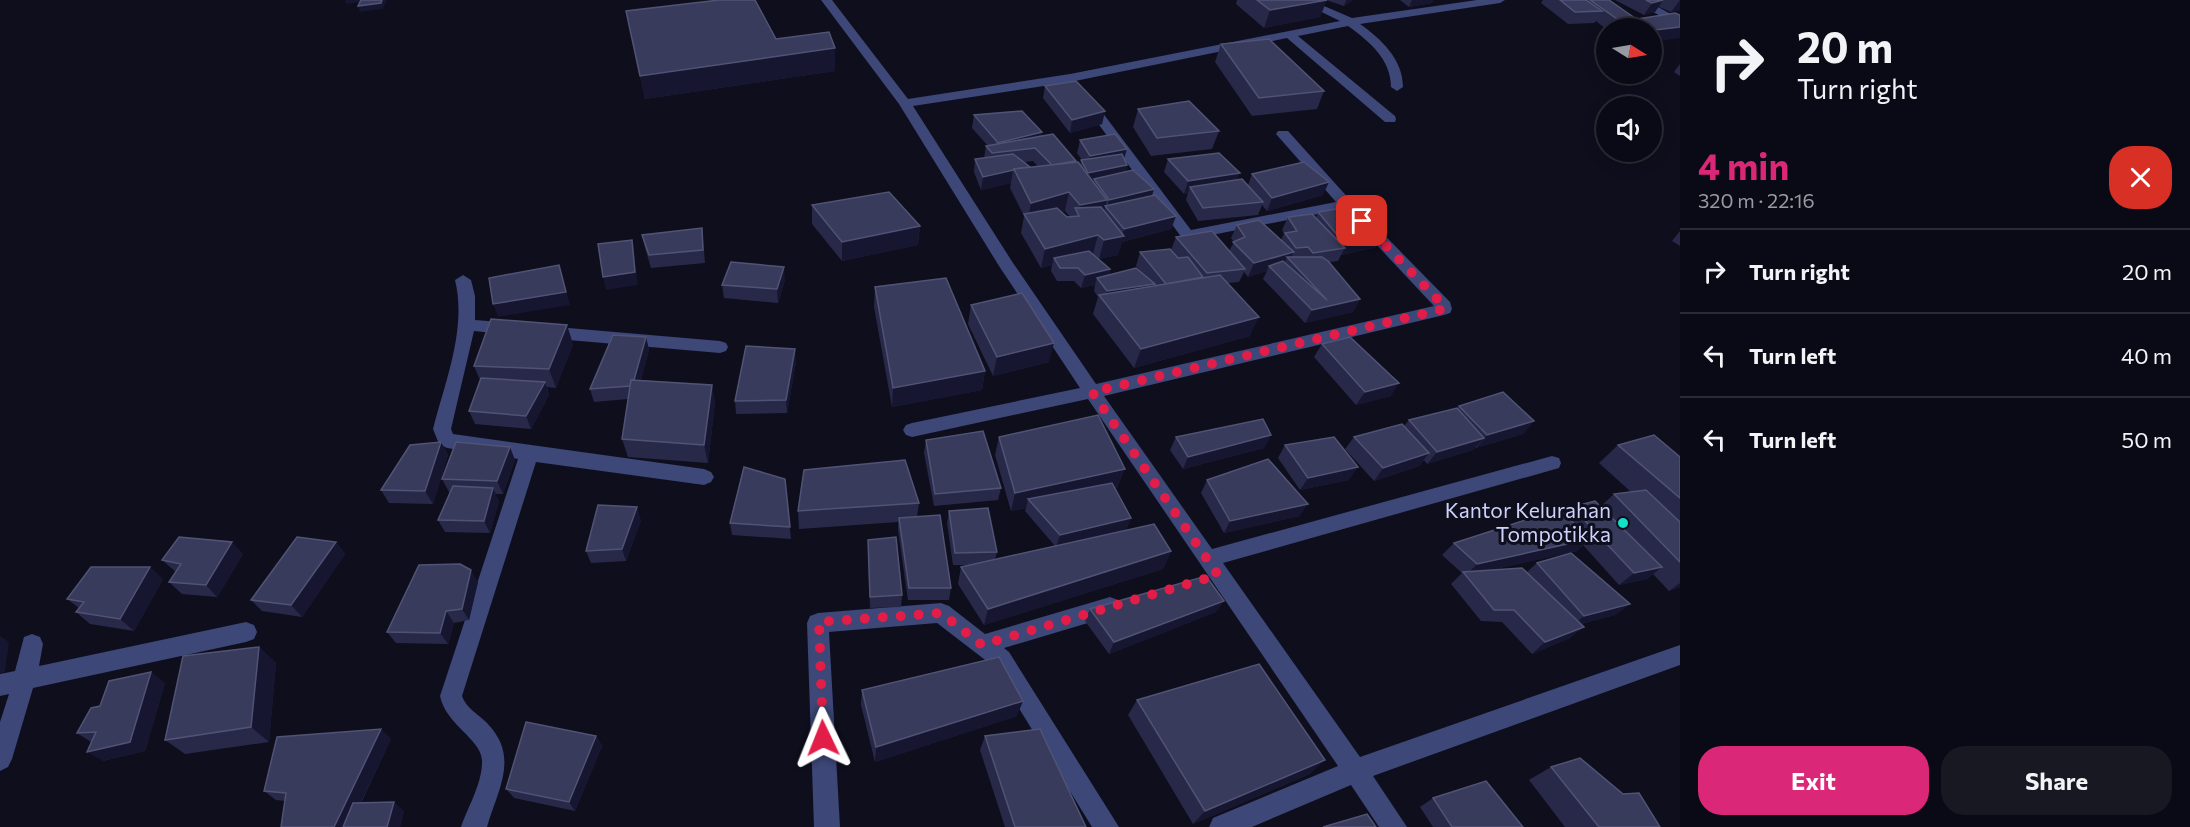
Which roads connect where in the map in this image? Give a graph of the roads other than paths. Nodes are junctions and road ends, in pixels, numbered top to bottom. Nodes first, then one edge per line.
1 (826, 0) edge
2 (1302, 0) edge
3 (1439, 0) edge
4 (1500, 0) edge
5 (1637, 0) edge
6 (1450, 8) junction
7 (1350, 22) junction
8 (1680, 24) edge
9 (1290, 35) junction
10 (1070, 78) junction
11 (1397, 87) dead end
12 (905, 103) junction
13 (1390, 119) dead end
14 (1283, 134) dead end
15 (1346, 204) junction
16 (462, 280) dead end
17 (467, 325) junction
18 (720, 347) dead end
19 (1092, 392) junction
20 (912, 430) dead end
21 (529, 455) junction
22 (1552, 463) dead end
23 (704, 477) dead end
24 (1213, 567) junction
25 (1196, 582) edge
26 (1128, 602) edge
27 (246, 632) dead end
28 (32, 644) dead end
29 (982, 645) junction
30 (1680, 655) edge
31 (25, 679) junction
32 (0, 685) edge
33 (0, 759) edge
34 (1355, 771) junction
35 (474, 827) edge
36 (827, 827) edge
37 (1107, 827) edge
38 (1222, 827) edge
39 (1394, 827) edge

1 - 12 street
2 - 7 street
3 - 6 street
4 - 6 street
5 - 8 street
6 - 7 street
7 - 9 street
7 - 11 street
9 - 10 street
9 - 13 street
10 - 12 street
10 - 15 street
12 - 19 street
14 - 15 street
15 - 19 street
16 - 17 street
17 - 18 street
17 - 21 street
19 - 20 street
19 - 24 street
21 - 23 street
21 - 35 street
22 - 24 street
24 - 25 street
24 - 34 street
26 - 29 street
27 - 31 street
28 - 31 street
29 - 36 street
29 - 37 street
30 - 34 street
31 - 32 street
31 - 33 street
34 - 38 street
34 - 39 street

